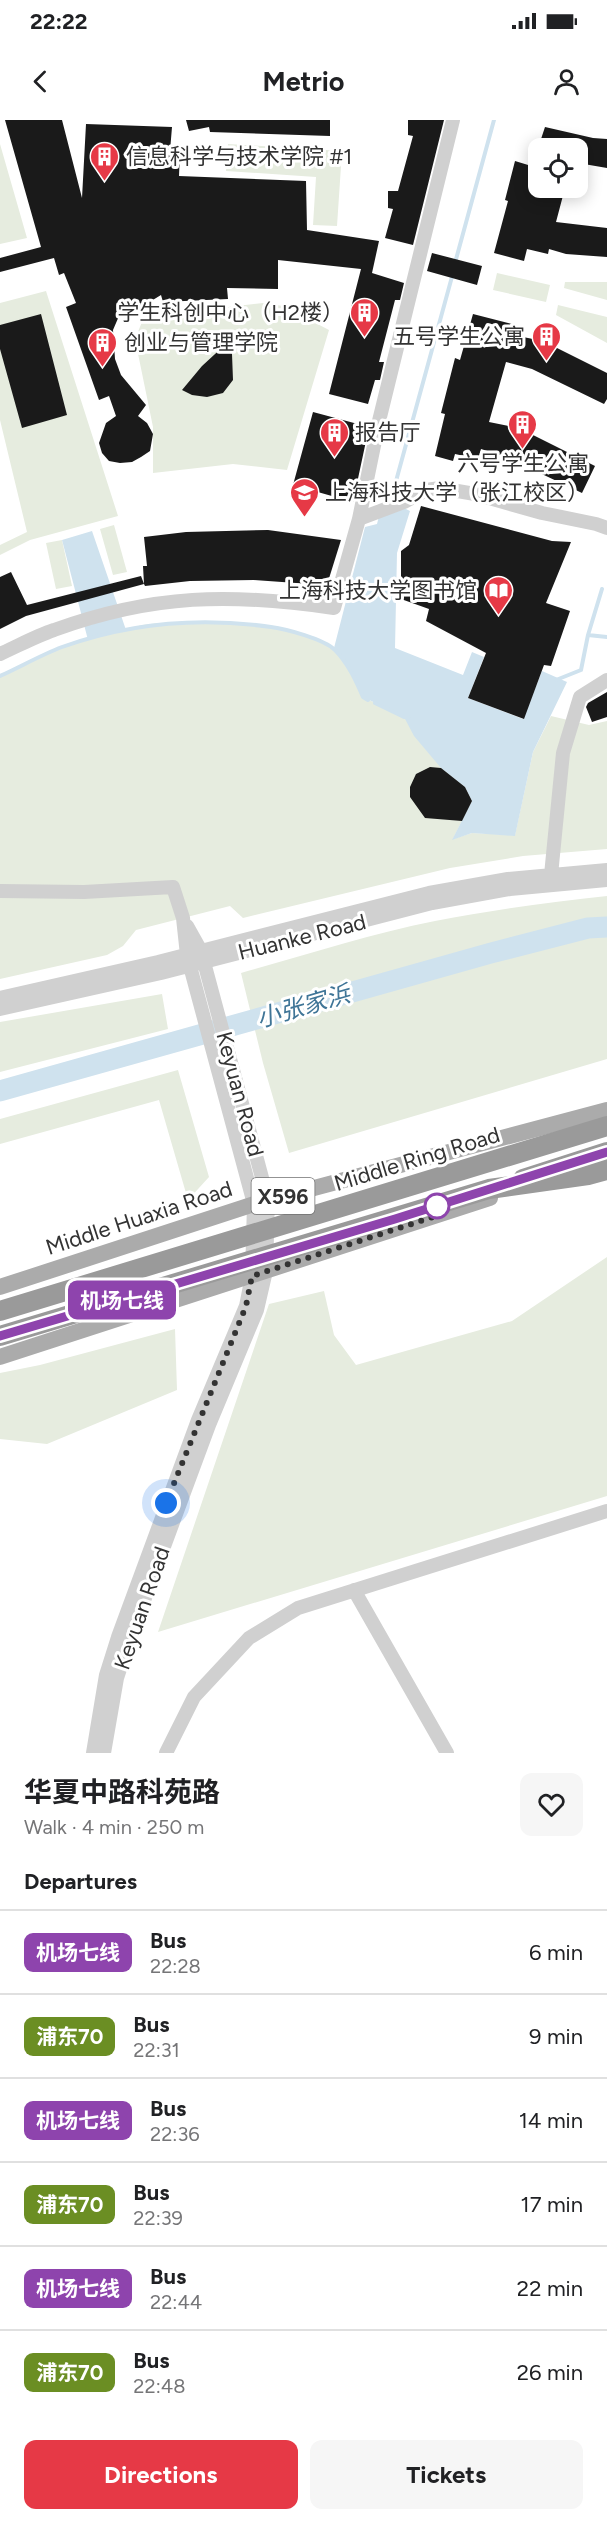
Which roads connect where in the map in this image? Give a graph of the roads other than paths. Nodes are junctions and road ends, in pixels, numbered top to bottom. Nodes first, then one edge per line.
1 (453, 120) edge
2 (359, 519) junction
3 (607, 528) edge
4 (0, 654) edge
5 (607, 680) edge
6 (607, 870) edge
7 (551, 875) junction
8 (607, 880) edge
9 (0, 891) edge
10 (196, 958) junction
11 (0, 998) edge
12 (0, 1009) edge
13 (607, 1103) edge
14 (607, 1110) edge
15 (607, 1117) edge
16 (570, 1119) junction
17 (607, 1126) edge
18 (539, 1146) junction
19 (604, 1162) edge
20 (261, 1202) junction
21 (259, 1274) junction
22 (0, 1287) edge
23 (0, 1311) edge
24 (0, 1336) edge
25 (0, 1357) edge
26 (607, 1510) edge
27 (354, 1590) junction
28 (93, 1753) edge
29 (105, 1753) edge
30 (166, 1753) edge
31 (447, 1753) edge

1 - 2 street
2 - 3 street
2 - 4 street
5 - 7 street
6 - 7 street, Huanke Road
7 - 10 street, Huanke Road
8 - 10 street, Huanke Road
9 - 10 street, Keyuan Road
10 - 11 street, Huanke Road
10 - 12 street, Huanke Road
10 - 20 street, Keyuan Road
10 - 20 street, Keyuan Road
13 - 16 main road, Middle Huaxia Road / X596
14 - 16 main road, Middle Huaxia Road / X596
15 - 18 highway, bridge
16 - 20 main road, Middle Huaxia Road / X596
17 - 18 highway, Middle Ring Road, bridge
18 - 23 highway, Middle Ring Road, bridge
19 - 21 main road
19 - 24 highway, bridge
20 - 21 street, Keyuan Road
20 - 22 main road, Middle Huaxia Road / X596
21 - 25 main road
21 - 28 street, Keyuan Road
21 - 29 street, Keyuan Road
26 - 27 street
27 - 30 street
27 - 31 street

